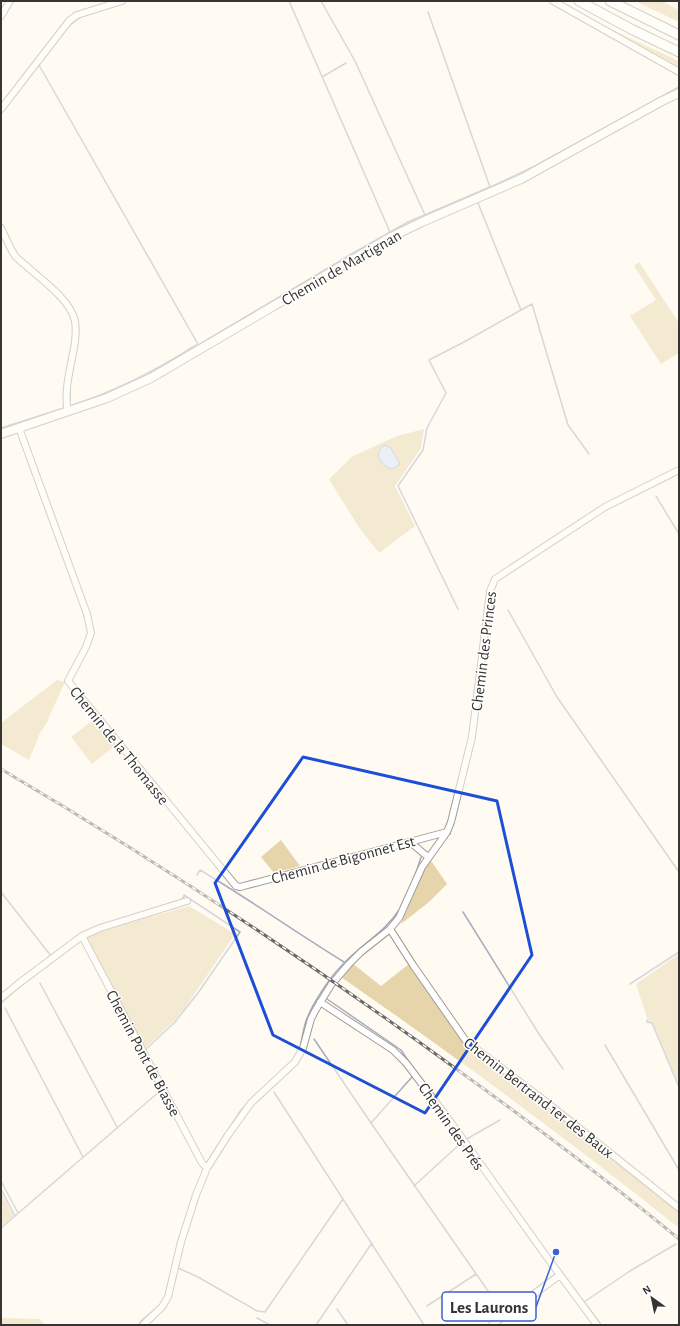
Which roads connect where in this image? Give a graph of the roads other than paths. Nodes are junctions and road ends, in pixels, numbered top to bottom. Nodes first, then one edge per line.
1 (10, 1) edge
2 (122, 1) edge
3 (553, 1) edge
4 (579, 1) edge
5 (610, 1) edge
6 (1, 16) edge
7 (679, 35) edge
8 (679, 52) edge
9 (679, 72) edge
10 (679, 93) edge
11 (1, 109) edge
12 (1, 228) edge
13 (68, 412) junction
14 (19, 428) junction
15 (1, 434) edge
16 (679, 470) edge
17 (447, 832) junction
18 (410, 842) junction
19 (428, 857) junction
20 (240, 887) joint
21 (187, 901) dead end
22 (390, 929) junction
23 (82, 936) junction
24 (1, 998) edge
25 (320, 1002) junction
26 (207, 1168) junction
27 (679, 1208) edge
28 (560, 1275) junction
29 (144, 1324) edge
30 (492, 1325) edge
31 (597, 1325) edge

1 - 6 street
2 - 11 street
3 - 9 street
4 - 8 highway
5 - 7 highway
10 - 13 main road, Chemin de Martignan
12 - 13 street
13 - 14 main road, Chemin de Martignan
14 - 15 main road, Chemin de Martignan
14 - 20 street, Chemin de la Thomasse
16 - 17 street, Chemin des Princes
17 - 18 street, Chemin de Bigonnet Est
17 - 19 street, Chemin des Princes
18 - 19 street
18 - 20 street, Chemin de Bigonnet Est
19 - 22 street, Chemin des Princes
21 - 23 street
22 - 25 street, Chemin des Princes
22 - 27 street, Chemin Bertrand 1er des Baux
23 - 24 street
23 - 26 street, Chemin Pont de Biasse
25 - 26 street, Chemin des Princes
25 - 28 street, Chemin des Prés
26 - 29 street, Chemin des Princes
28 - 30 street
28 - 31 street, Chemin des Prés

